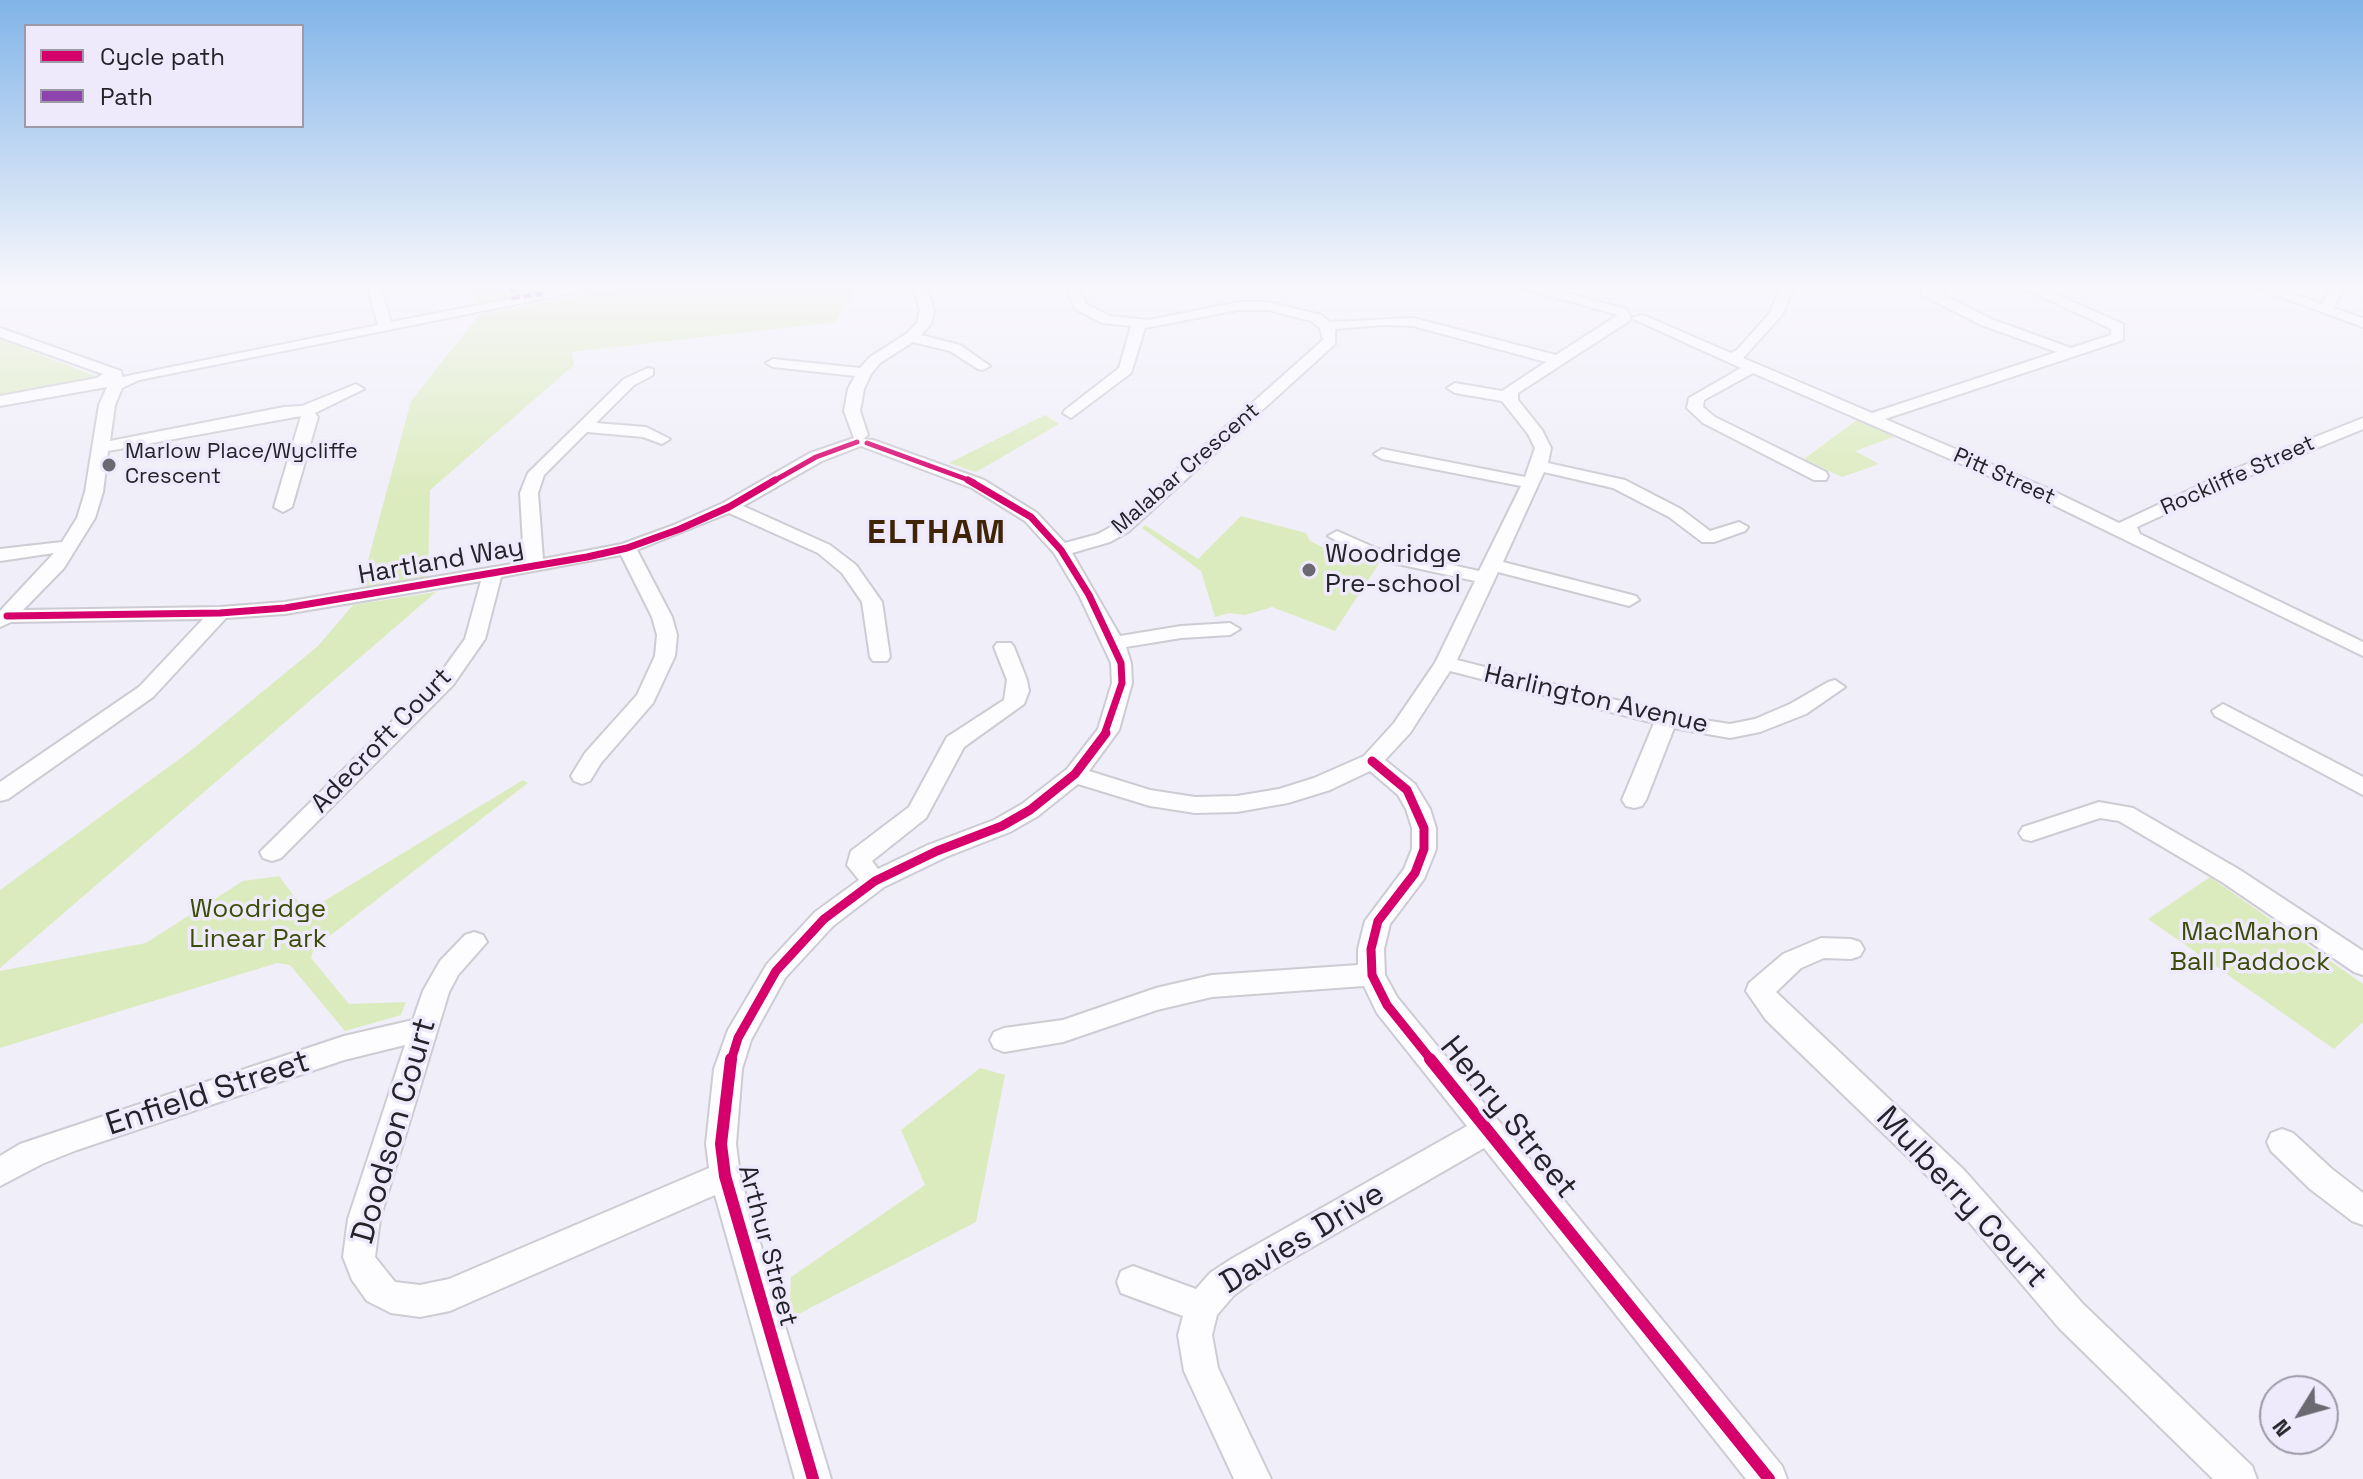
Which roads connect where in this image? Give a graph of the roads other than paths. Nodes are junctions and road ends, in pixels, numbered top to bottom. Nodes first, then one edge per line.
1 (51, 354) edge
2 (248, 354) edge
3 (884, 354) edge
4 (964, 354) edge
5 (1131, 354) edge
6 (1318, 354) edge
7 (1533, 354) edge
8 (1566, 354) edge
9 (1725, 354) edge
10 (1740, 354) edge
11 (2064, 354) edge
12 (1733, 357) junction
13 (1556, 360) junction
14 (773, 363) dead end
15 (983, 366) dead end
16 (1750, 369) junction
17 (648, 372) dead end
18 (864, 373) junction
19 (111, 380) junction
20 (1455, 388) dead end
21 (356, 389) dead end
22 (1508, 397) junction
23 (0, 401) edge
24 (305, 411) junction
25 (1071, 413) dead end
26 (1870, 419) junction
27 (2363, 423) edge
28 (584, 427) junction
29 (863, 436) junction
30 (662, 439) dead end
31 (101, 448) junction
32 (1382, 454) dead end
33 (1535, 475) junction
34 (1820, 476) dead end
35 (283, 507) dead end
36 (729, 507) junction
37 (1739, 527) dead end
38 (2130, 531) junction
39 (1337, 536) dead end
40 (70, 546) junction
41 (627, 548) junction
42 (1061, 550) junction
43 (0, 555) edge
44 (534, 567) junction
45 (1489, 572) junction
46 (492, 574) junction
47 (1629, 600) dead end
48 (220, 613) junction
49 (4, 619) edge
50 (1230, 629) dead end
51 (1114, 643) junction
52 (1004, 647) dead end
53 (2363, 650) edge
54 (880, 657) dead end
55 (1445, 663) junction
56 (1835, 687) dead end
57 (2223, 711) dead end
58 (1667, 719) junction
59 (1372, 761) junction
60 (1075, 774) junction
61 (582, 776) dead end
62 (2363, 787) edge
63 (0, 793) edge
64 (1634, 800) dead end
65 (2031, 833) dead end
66 (272, 852) dead end
67 (875, 881) junction
68 (474, 942) dead end
69 (1851, 949) dead end
70 (2363, 965) edge
71 (1372, 975) junction
72 (421, 1030) junction
73 (1004, 1040) dead end
74 (1486, 1131) junction
75 (2282, 1142) dead end
76 (0, 1172) edge
77 (725, 1176) junction
78 (2363, 1211) edge
79 (1133, 1282) dead end
80 (1202, 1307) junction
81 (813, 1479) edge
82 (1253, 1479) edge
83 (1769, 1479) edge
84 (2239, 1479) edge

1 - 19 street
2 - 19 street
3 - 18 street
4 - 15 street
5 - 25 street
6 - 42 street, Malabar Crescent
7 - 13 street
8 - 13 street
9 - 12 street, Pitt Street
10 - 12 street
11 - 26 street
12 - 16 street, Pitt Street
13 - 22 street
14 - 18 street
16 - 26 street, Pitt Street
16 - 34 street
17 - 28 street
18 - 29 street
19 - 23 street
19 - 31 street
20 - 22 street
21 - 24 street
22 - 33 street
24 - 31 street
24 - 35 street
26 - 38 street, Pitt Street
27 - 38 street, Rockliffe Street
28 - 30 street
28 - 44 street
29 - 36 street, Hartland Way
29 - 42 street, Arthur Street
31 - 40 street
32 - 33 street
33 - 37 street
33 - 45 street
36 - 41 street, Hartland Way
36 - 54 street
38 - 53 street, Pitt Street
39 - 45 street
40 - 43 street
40 - 49 street
41 - 44 street, Hartland Way
41 - 61 street
42 - 51 street, Arthur Street
44 - 46 street, Hartland Way
45 - 47 street
45 - 55 street
46 - 48 street, Hartland Way
46 - 66 street, Adecroft Court
48 - 49 street, Hartland Way
48 - 63 street
50 - 51 street
51 - 60 street, Arthur Street
52 - 67 street
55 - 58 street, Harlington Avenue
55 - 59 street
56 - 58 street, Harlington Avenue
57 - 62 street
58 - 64 street
59 - 60 street
59 - 71 street
60 - 67 street, Arthur Street
65 - 70 street
67 - 77 street, Arthur Street
68 - 72 street, Doodson Court
69 - 84 street, Mulberry Court
71 - 73 street
71 - 74 street, Henry Street
72 - 76 street, Enfield Street
72 - 77 street, Doodson Court
74 - 80 street, Davies Drive
74 - 83 street, Henry Street
75 - 78 street
77 - 81 street, Arthur Street
79 - 80 street
80 - 82 street, Davies Drive

